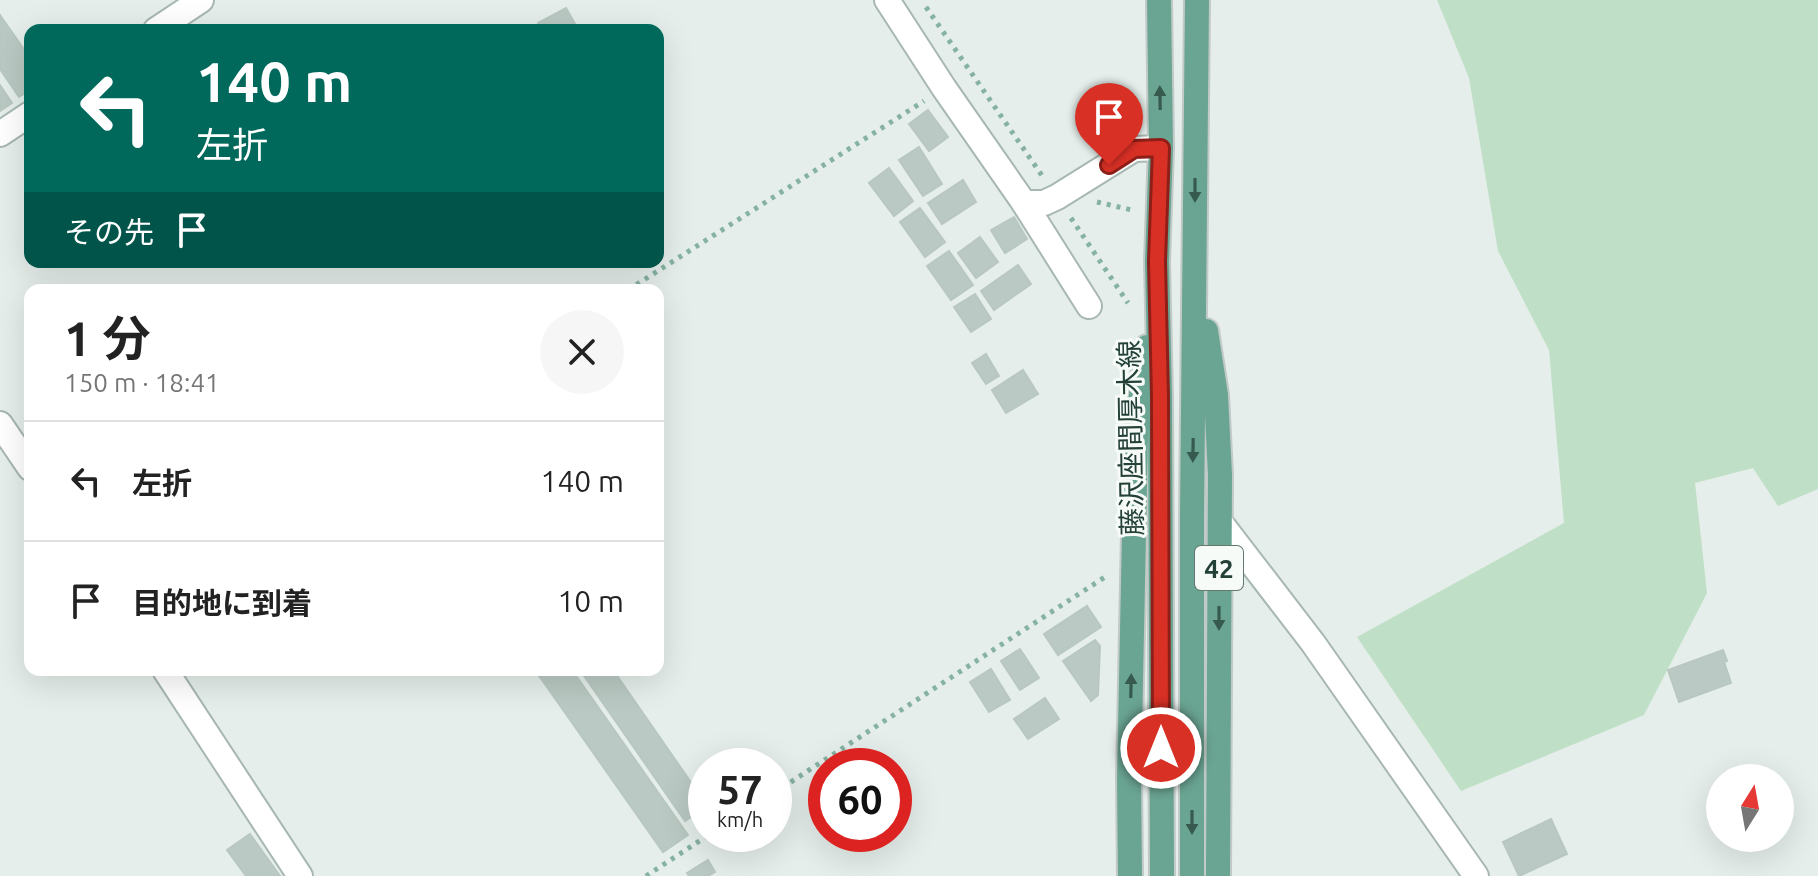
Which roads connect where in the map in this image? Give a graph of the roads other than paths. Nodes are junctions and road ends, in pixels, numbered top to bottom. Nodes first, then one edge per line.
1 (201, 0) edge
2 (887, 0) edge
3 (1159, 0) edge
4 (1197, 0) edge
5 (165, 24) edge
6 (24, 118) edge
7 (0, 134) edge
8 (1161, 148) junction
9 (1024, 203) junction
10 (1157, 261) junction
11 (1195, 262) junction
12 (1089, 306) dead end
13 (0, 424) edge
14 (24, 459) edge
15 (1220, 522) junction
16 (169, 676) edge
17 (300, 876) edge
18 (1130, 876) edge
19 (1162, 876) edge
20 (1192, 876) edge
21 (1218, 876) edge
22 (1476, 876) edge

1 - 5 street
2 - 9 street
8 -> 3 main road, 藤沢座間厚木線 / 42
4 -> 11 main road, 42
6 - 7 street
8 - 9 street
8 - 10 main road, 藤沢座間厚木線 / 42
9 - 12 street
18 -> 10 main road, 42
10 - 19 main road, 藤沢座間厚木線 / 42
11 - 15 main road, 42
11 -> 20 main road, 42
13 - 14 street
15 -> 21 main road, 42
15 - 22 street
16 - 17 street

